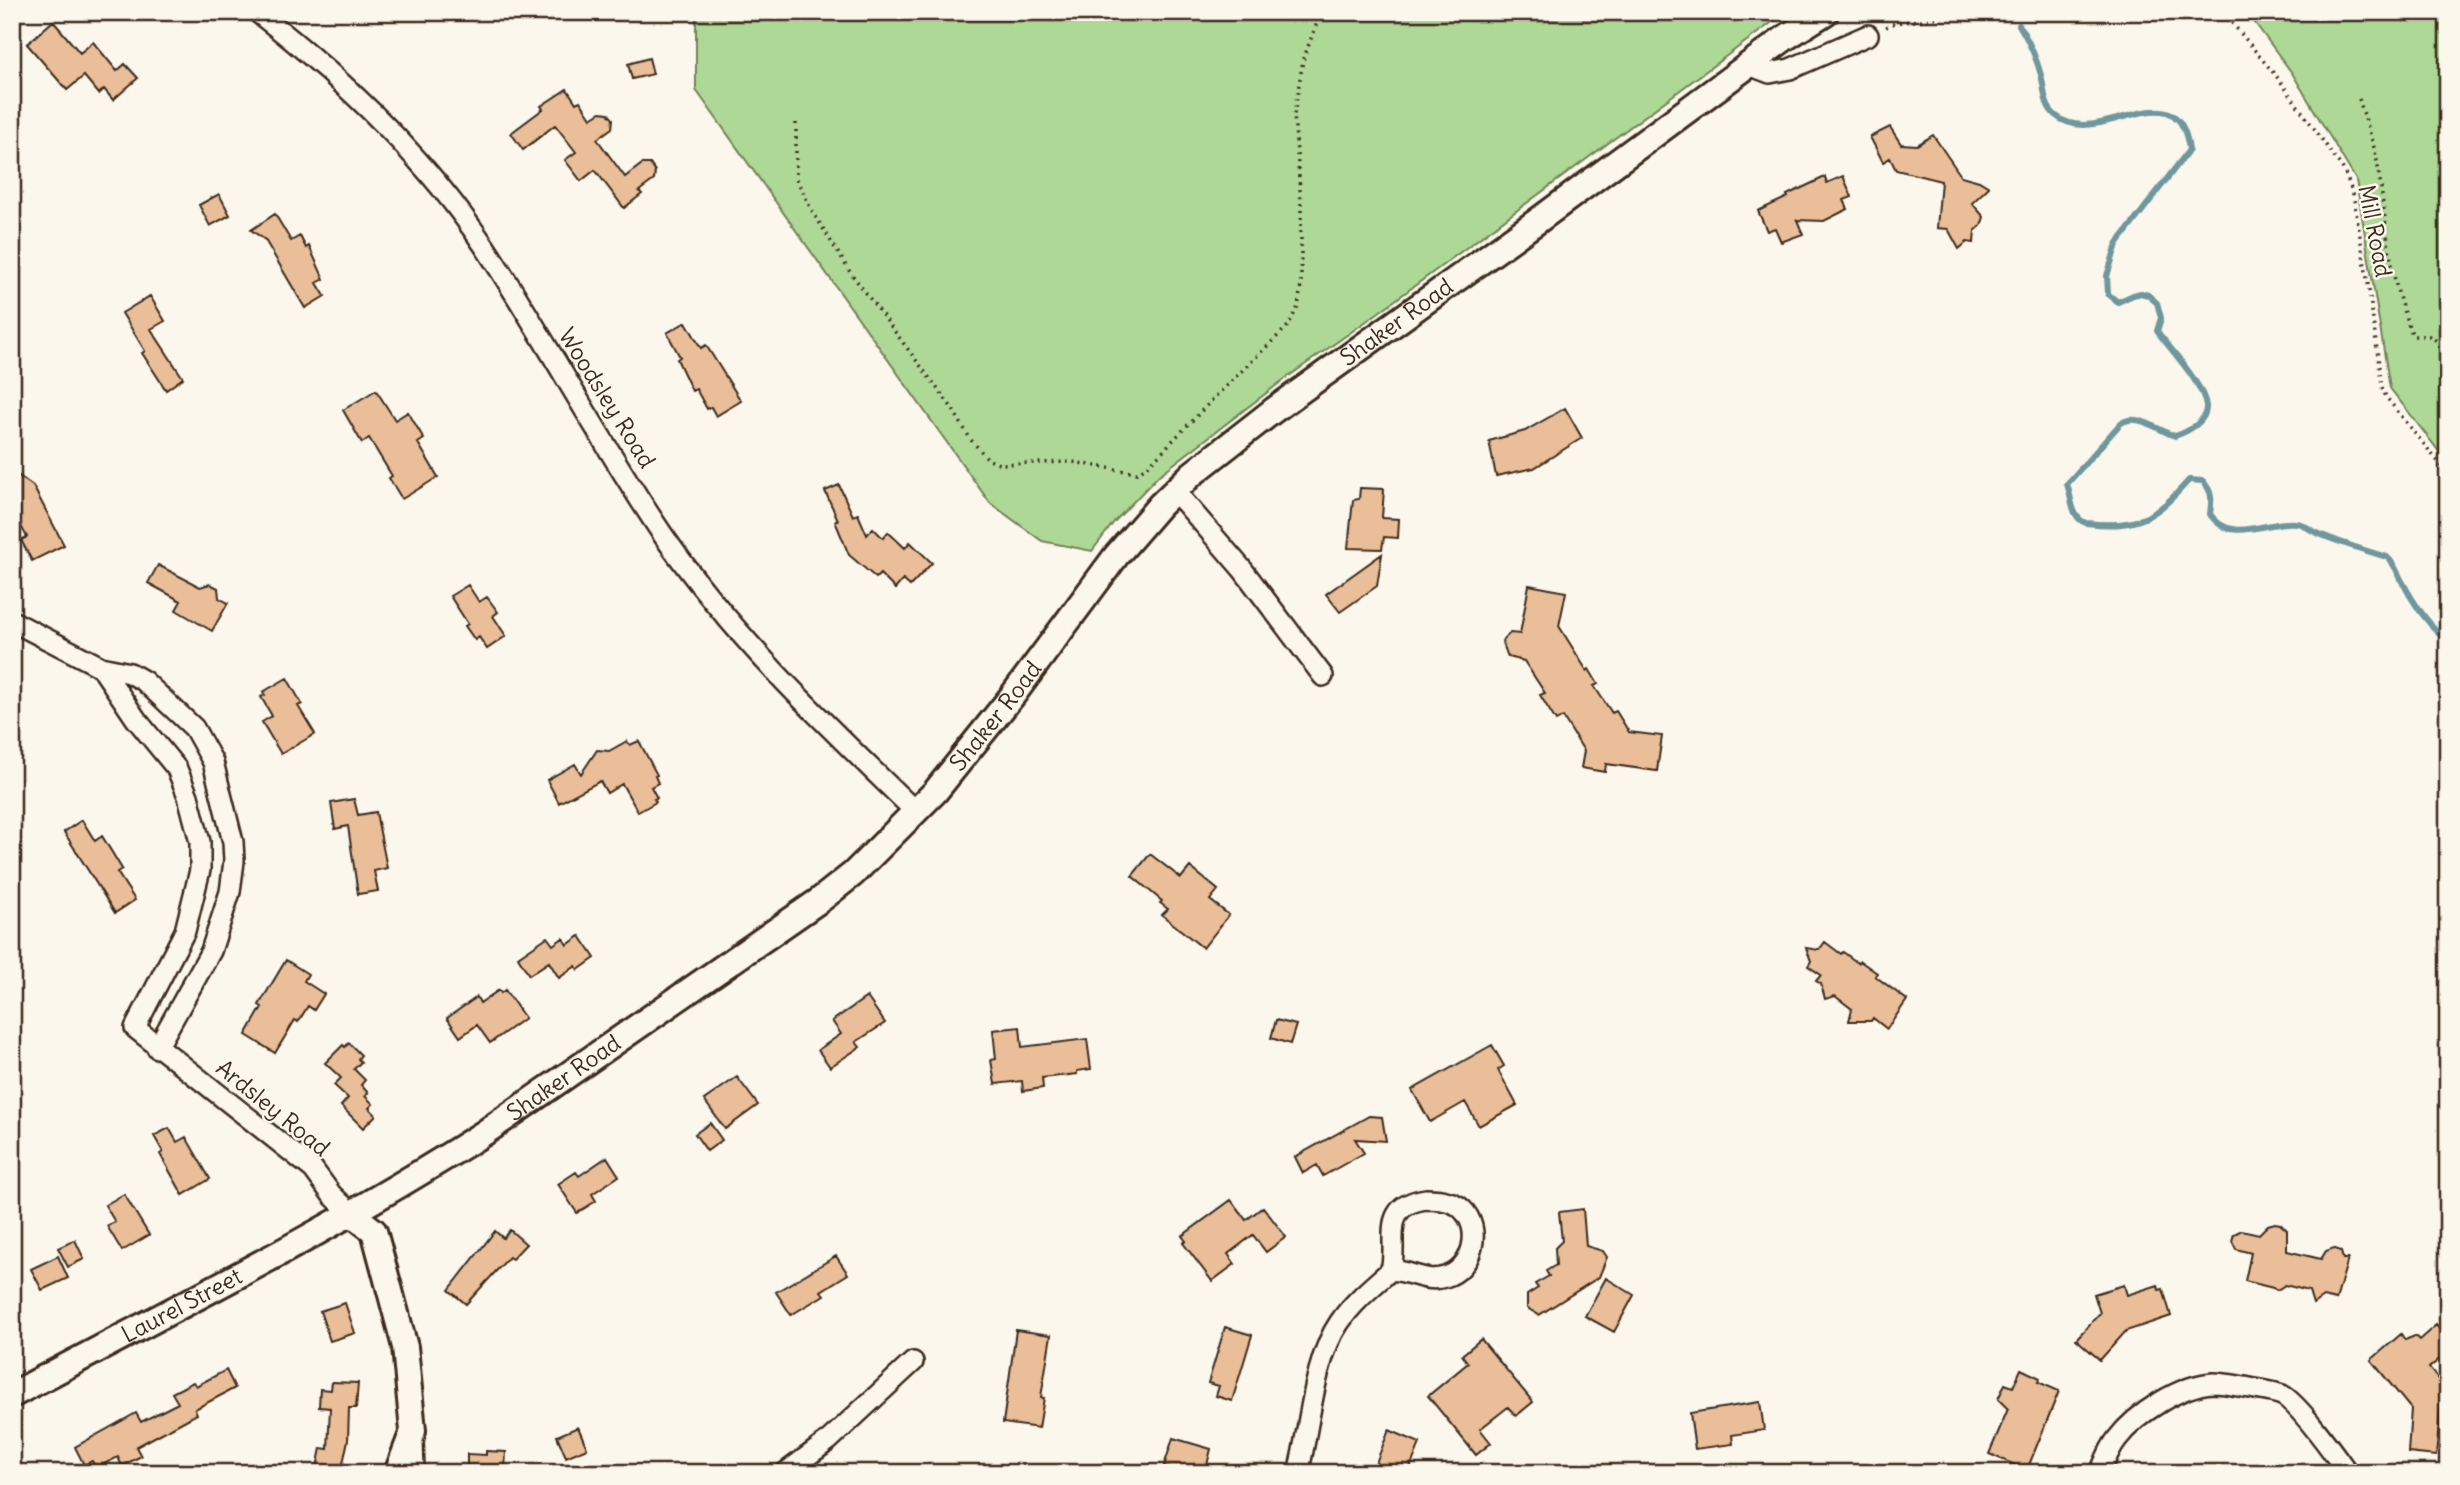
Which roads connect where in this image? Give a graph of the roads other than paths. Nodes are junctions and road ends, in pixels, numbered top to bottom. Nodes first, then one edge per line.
1 (257, 12) edge
2 (1826, 12) edge
3 (1868, 35) road end
4 (1749, 65) junction
5 (1174, 490) junction
6 (12, 621) edge
7 (101, 667) junction
8 (1323, 677) dead end
9 (916, 812) junction
10 (157, 1048) junction
11 (352, 1214) junction
12 (1391, 1269) junction
13 (913, 1362) dead end
14 (12, 1395) edge
15 (413, 1432) junction
16 (397, 1473) edge
17 (414, 1473) edge
18 (785, 1473) edge
19 (1298, 1473) edge
20 (2100, 1473) edge
21 (2348, 1473) edge

1 - 9 street, Woodsley Road
2 - 4 main road, Shaker Road
3 - 4 street
4 - 5 main road, Shaker Road
5 - 8 street
5 - 9 main road, Shaker Road
6 - 7 street, Ardsley Road
7 - 10 street, Ardsley Road
7 - 10 street, Ardsley Road
9 - 11 main road, Shaker Road
10 - 11 street, Ardsley Road
11 - 14 main road, Laurel Street
11 - 15 main road
12 - 12 street
12 - 19 street
13 - 18 street
15 - 16 main road
15 - 17 street
20 - 21 street

